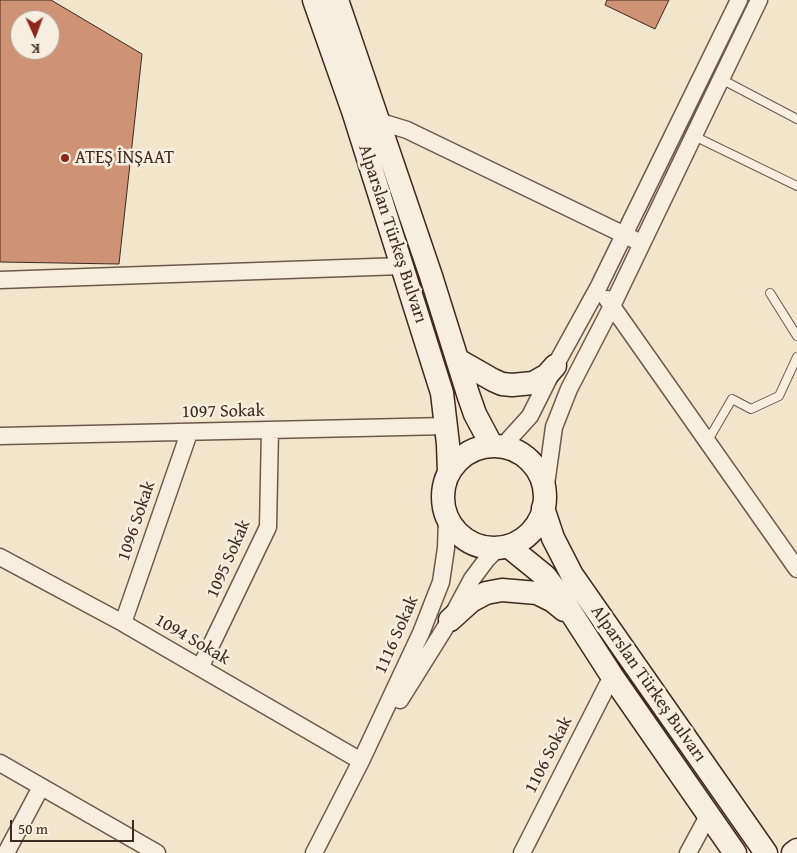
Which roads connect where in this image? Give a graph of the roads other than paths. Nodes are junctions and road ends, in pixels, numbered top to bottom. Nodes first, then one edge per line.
1 (314, 0) edge
2 (337, 0) edge
3 (739, 0) edge
4 (760, 0) edge
5 (721, 80) junction
6 (797, 119) edge
7 (378, 120) junction
8 (694, 136) junction
9 (797, 186) edge
10 (625, 235) junction
11 (642, 243) junction
12 (402, 266) junction
13 (0, 280) edge
14 (599, 286) junction
15 (770, 293) dead end
16 (612, 306) junction
17 (797, 336) edge
18 (797, 357) edge
19 (458, 360) junction
20 (555, 366) junction
21 (447, 426) junction
22 (270, 430) junction
23 (189, 433) junction
24 (0, 436) edge
25 (708, 442) junction
26 (497, 447) junction
27 (448, 473) junction
28 (544, 500) junction
29 (448, 519) junction
30 (503, 547) junction
31 (0, 557) edge
32 (797, 569) edge
33 (450, 620) junction
34 (124, 623) junction
35 (578, 623) junction
36 (200, 668) junction
37 (612, 676) junction
38 (361, 761) junction
39 (0, 763) edge
40 (41, 787) junction
41 (708, 816) junction
42 (797, 850) edge
43 (6, 853) edge
44 (157, 853) edge
45 (314, 853) edge
46 (522, 853) edge
47 (688, 853) edge
48 (735, 853) edge
49 (766, 853) edge
50 (793, 853) edge

1 - 12 main road, Alparslan Türkeş Bulvarı
2 - 7 main road, Alparslan Türkeş Bulvarı
3 - 10 street
4 - 5 street
5 - 6 lane
5 - 8 street
7 - 10 street
7 - 19 main road, Alparslan Türkeş Bulvarı
8 - 9 lane
8 - 11 street
10 - 11 street
10 - 14 street
11 - 16 street
12 - 13 street
12 - 21 main road, Alparslan Türkeş Bulvarı
14 - 16 street
14 - 20 street
15 - 17 lane
16 - 25 street
16 - 28 street
18 - 25 lane
19 - 20 main road
19 - 26 main road, Alparslan Türkeş Bulvarı
20 - 26 street
21 - 22 street, 1097 Sokak
21 - 27 main road, Alparslan Türkeş Bulvarı
22 - 23 street, 1097 Sokak
22 - 36 street, 1095 Sokak
23 - 24 street, 1097 Sokak
23 - 34 street, 1096 Sokak
25 - 32 street
26 - 27 main road
26 - 28 main road, Alparslan Türkeş Bulvarı
27 - 29 main road, Alparslan Türkeş Bulvarı
28 - 30 main road
28 - 49 main road, Alparslan Türkeş Bulvarı
29 - 30 main road, Alparslan Türkeş Bulvarı
29 - 38 street, 1116 Sokak
30 - 33 street, 1116 Sokak
30 - 35 main road, Alparslan Türkeş Bulvarı
31 - 34 street, 1094 Sokak
33 - 35 main road
33 - 38 street, 1116 Sokak
34 - 36 street, 1094 Sokak
35 - 37 main road, Alparslan Türkeş Bulvarı
36 - 38 street, 1094 Sokak
37 - 41 main road, Alparslan Türkeş Bulvarı
37 - 46 street, 1106 Sokak
38 - 45 street, 1116 Sokak
39 - 40 street
40 - 43 street
40 - 44 street
41 - 47 street
41 - 48 main road, Alparslan Türkeş Bulvarı
42 - 50 main road

